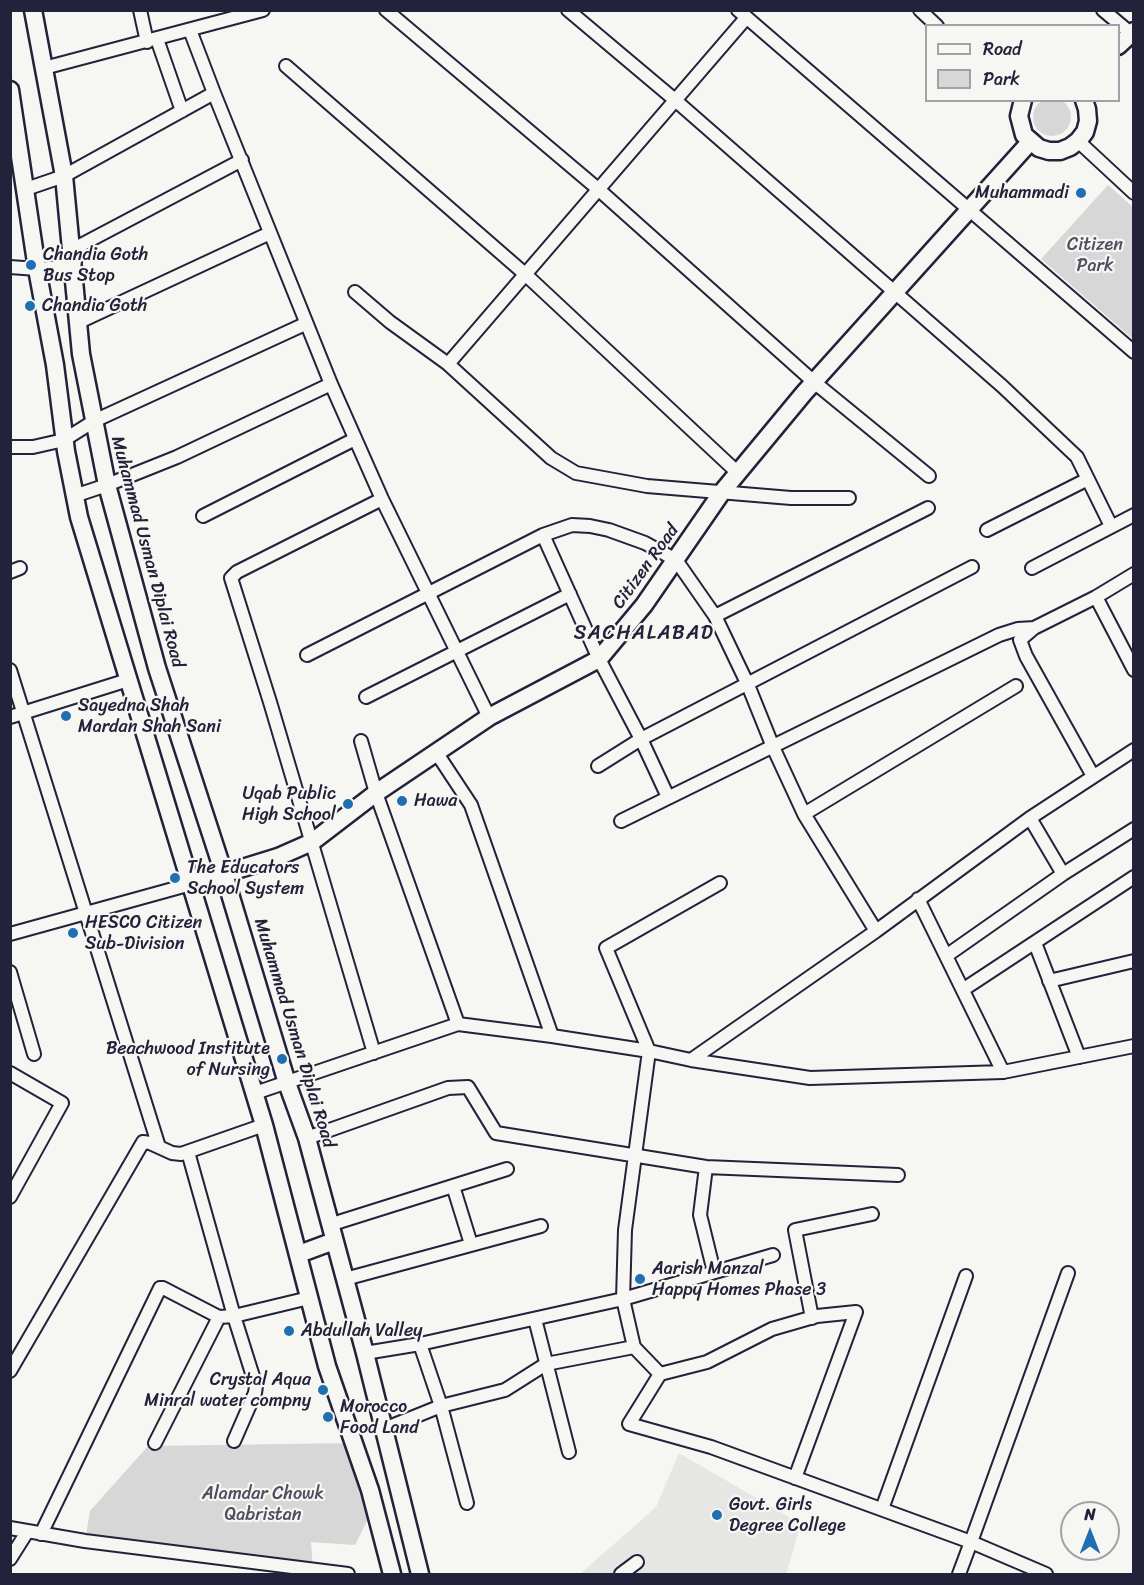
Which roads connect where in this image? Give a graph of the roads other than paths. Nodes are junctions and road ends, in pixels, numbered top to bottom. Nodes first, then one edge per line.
1 (33, 10) edge
2 (140, 10) edge
3 (263, 10) edge
4 (386, 10) edge
5 (568, 10) edge
6 (920, 10) edge
7 (1103, 10) edge
8 (742, 14) edge
9 (226, 16) edge
10 (935, 24) edge
11 (1116, 24) edge
12 (190, 30) junction
13 (152, 40) junction
14 (286, 66) dead end
15 (44, 68) junction
16 (10, 90) edge
17 (214, 93) junction
18 (675, 100) junction
19 (1022, 102) edge
20 (1085, 102) edge
21 (182, 111) junction
22 (1078, 141) junction
23 (1030, 142) junction
24 (242, 160) junction
25 (64, 176) junction
26 (26, 189) junction
27 (598, 189) junction
28 (1134, 193) edge
29 (969, 211) junction
30 (270, 233) junction
31 (73, 266) junction
32 (10, 267) edge
33 (37, 269) junction
34 (525, 274) junction
35 (355, 292) dead end
36 (894, 293) junction
37 (79, 322) junction
38 (306, 324) junction
39 (1134, 352) edge
40 (448, 364) junction
41 (814, 382) junction
42 (331, 384) junction
43 (94, 422) junction
44 (355, 439) junction
45 (64, 440) junction
46 (10, 447) edge
47 (738, 473) junction
48 (930, 476) dead end
49 (1088, 479) junction
50 (107, 485) junction
51 (722, 492) junction
52 (74, 496) junction
53 (849, 498) dead end
54 (382, 499) junction
55 (928, 508) dead end
56 (1134, 514) edge
57 (203, 516) dead end
58 (1111, 526) junction
59 (987, 530) dead end
60 (543, 535) junction
61 (676, 560) junction
62 (972, 567) dead end
63 (1032, 568) dead end
64 (1134, 574) edge
65 (428, 594) junction
66 (570, 594) junction
67 (1096, 597) junction
68 (715, 616) junction
69 (1034, 628) junction
70 (457, 652) junction
71 (307, 655) dead end
72 (599, 659) junction
73 (10, 670) edge
74 (1134, 670) edge
75 (128, 680) junction
76 (748, 685) junction
77 (1016, 686) dead end
78 (366, 697) dead end
79 (24, 713) junction
80 (10, 717) edge
81 (489, 717) junction
82 (641, 739) junction
83 (362, 741) dead end
84 (773, 747) junction
85 (1134, 750) edge
86 (436, 752) junction
87 (598, 766) dead end
88 (1093, 776) junction
89 (376, 793) junction
90 (668, 797) junction
91 (804, 814) junction
92 (1030, 818) junction
93 (621, 821) dead end
94 (1134, 829) edge
95 (312, 842) junction
96 (224, 874) junction
97 (1063, 874) junction
98 (1134, 877) edge
99 (720, 883) dead end
100 (191, 884) junction
101 (918, 899) junction
102 (86, 913) junction
103 (876, 931) junction
104 (10, 934) edge
105 (1035, 943) junction
106 (946, 957) junction
107 (1134, 961) edge
108 (10, 972) edge
109 (1049, 981) junction
110 (964, 989) junction
111 (458, 1024) junction
112 (552, 1036) junction
113 (1134, 1046) edge
114 (649, 1051) junction
115 (374, 1053) junction
116 (34, 1054) dead end
117 (1079, 1057) junction
118 (691, 1060) junction
119 (1003, 1071) junction
120 (10, 1073) edge
121 (287, 1083) junction
122 (255, 1093) junction
123 (264, 1125) junction
124 (307, 1138) junction
125 (159, 1147) junction
126 (188, 1152) junction
127 (636, 1155) junction
128 (706, 1167) junction
129 (507, 1169) dead end
130 (898, 1174) dead end
131 (453, 1186) junction
132 (10, 1197) edge
133 (872, 1214) dead end
134 (541, 1226) dead end
135 (332, 1233) junction
136 (471, 1244) junction
137 (299, 1254) junction
138 (774, 1255) dead end
139 (714, 1272) junction
140 (1068, 1273) dead end
141 (966, 1276) dead end
142 (345, 1279) junction
143 (309, 1298) junction
144 (623, 1299) junction
145 (234, 1316) junction
146 (219, 1317) junction
147 (812, 1318) junction
148 (535, 1319) junction
149 (420, 1344) junction
150 (634, 1347) junction
151 (365, 1353) junction
152 (546, 1365) junction
153 (10, 1371) edge
154 (660, 1374) junction
155 (441, 1406) junction
156 (384, 1429) junction
157 (234, 1441) dead end
158 (154, 1443) dead end
159 (569, 1452) dead end
160 (795, 1478) junction
161 (467, 1503) dead end
162 (882, 1509) junction
163 (10, 1528) edge
164 (27, 1532) junction
165 (41, 1534) junction
166 (970, 1542) junction
167 (10, 1558) edge
168 (637, 1562) dead end
169 (348, 1575) edge
170 (392, 1575) edge
171 (420, 1575) edge
172 (621, 1575) edge
173 (959, 1575) edge
174 (1046, 1575) edge

1 - 15 street, Muhammad Usman Diplai Road
2 - 13 street
3 - 9 street
4 - 27 street
5 - 18 street
6 - 10 street
7 - 11 street
8 - 18 street
8 - 29 street
9 - 12 street
12 - 13 street
12 - 17 street
13 - 15 street
13 - 21 street
14 - 34 street
15 - 25 street, Muhammad Usman Diplai Road
16 - 26 street
17 - 21 street
17 - 24 street
18 - 27 street
18 - 36 street
19 - 23 street
20 - 22 street
21 - 25 street
22 - 23 street
22 - 28 street
23 - 29 street, Citizen Road
24 - 30 street
24 - 31 street
25 - 26 street
25 - 31 street, Muhammad Usman Diplai Road
26 - 33 street
27 - 34 street
27 - 41 street
29 - 36 street, Citizen Road
29 - 39 street
30 - 37 street
30 - 38 street
31 - 33 street
31 - 37 street, Muhammad Usman Diplai Road
32 - 33 street
33 - 45 street
34 - 40 street
34 - 47 street
35 - 40 street
36 - 41 street, Citizen Road
36 - 49 street
37 - 43 street, Muhammad Usman Diplai Road
38 - 42 street
38 - 43 street
40 - 51 street
41 - 47 street, Citizen Road
41 - 48 street
42 - 44 street
42 - 50 street
43 - 45 street
43 - 50 street, Muhammad Usman Diplai Road
44 - 54 street
44 - 57 street
45 - 46 street
45 - 52 street
47 - 51 street, Citizen Road
49 - 58 street
49 - 59 street
50 - 52 street
50 - 96 street, Muhammad Usman Diplai Road
51 - 53 street
51 - 61 street, Citizen Road
52 - 75 street
54 - 65 street
54 - 95 street
55 - 68 street
56 - 58 street
58 - 63 street
60 - 61 street
60 - 65 street
60 - 66 street
61 - 68 street
61 - 72 street, Citizen Road
62 - 76 street
64 - 67 street
65 - 70 street
65 - 71 street
66 - 70 street
66 - 72 street
67 - 69 street
67 - 74 street
68 - 76 street
69 - 84 street
69 - 88 street
70 - 78 street
70 - 81 street
72 - 81 street, Citizen Road
72 - 82 street
73 - 79 street
75 - 79 street
75 - 100 street
76 - 82 street
76 - 84 street
77 - 91 street
79 - 80 street
79 - 102 street
81 - 86 street, Citizen Road
82 - 87 street
82 - 90 street
83 - 89 street
84 - 90 street
84 - 91 street
85 - 88 street
86 - 89 street, Citizen Road
86 - 112 street
88 - 92 street
89 - 95 street, Citizen Road
89 - 111 street
90 - 93 street
91 - 103 street
92 - 97 street
92 - 101 street
94 - 97 street
95 - 96 street, Citizen Road
95 - 115 street
96 - 100 street, Citizen Road
96 - 121 street, Muhammad Usman Diplai Road
97 - 106 street
98 - 105 street
99 - 114 street
100 - 102 street
100 - 122 street
101 - 103 street
101 - 106 street
102 - 104 street
102 - 125 street
103 - 118 street
105 - 109 street
105 - 110 street
106 - 110 street
107 - 109 street
108 - 116 street
109 - 117 street
110 - 119 street
111 - 112 street
111 - 115 street
112 - 114 street
113 - 117 street
114 - 118 street
114 - 127 street
115 - 121 street
117 - 119 street
118 - 119 street
120 - 132 street
121 - 122 street
121 - 124 street, Muhammad Usman Diplai Road
122 - 123 street
123 - 126 street
123 - 137 street
124 - 127 street
124 - 135 street, Muhammad Usman Diplai Road
125 - 126 street
125 - 153 street
126 - 145 street
127 - 128 street
127 - 144 street
128 - 130 street
128 - 139 street
129 - 131 street
131 - 135 street
131 - 136 street
133 - 147 street
134 - 136 street
135 - 137 street
135 - 142 street, Muhammad Usman Diplai Road
136 - 142 street
137 - 143 street
138 - 139 street
139 - 144 street
140 - 166 street
141 - 162 street
142 - 151 street, Muhammad Usman Diplai Road
143 - 145 street
143 - 170 street
144 - 148 street
144 - 150 street
145 - 146 street
145 - 157 street
146 - 158 street
146 - 165 street
147 - 154 street
147 - 160 street
148 - 149 street
148 - 152 street
149 - 151 street
149 - 155 street
150 - 152 street
150 - 154 street
151 - 156 street, Muhammad Usman Diplai Road
152 - 155 street
152 - 159 street
154 - 160 street
155 - 156 street
155 - 161 street
156 - 171 street, Muhammad Usman Diplai Road
160 - 162 street
162 - 166 street
163 - 164 street
164 - 165 street
164 - 167 street
165 - 169 street
166 - 173 street
166 - 174 street
168 - 172 street

